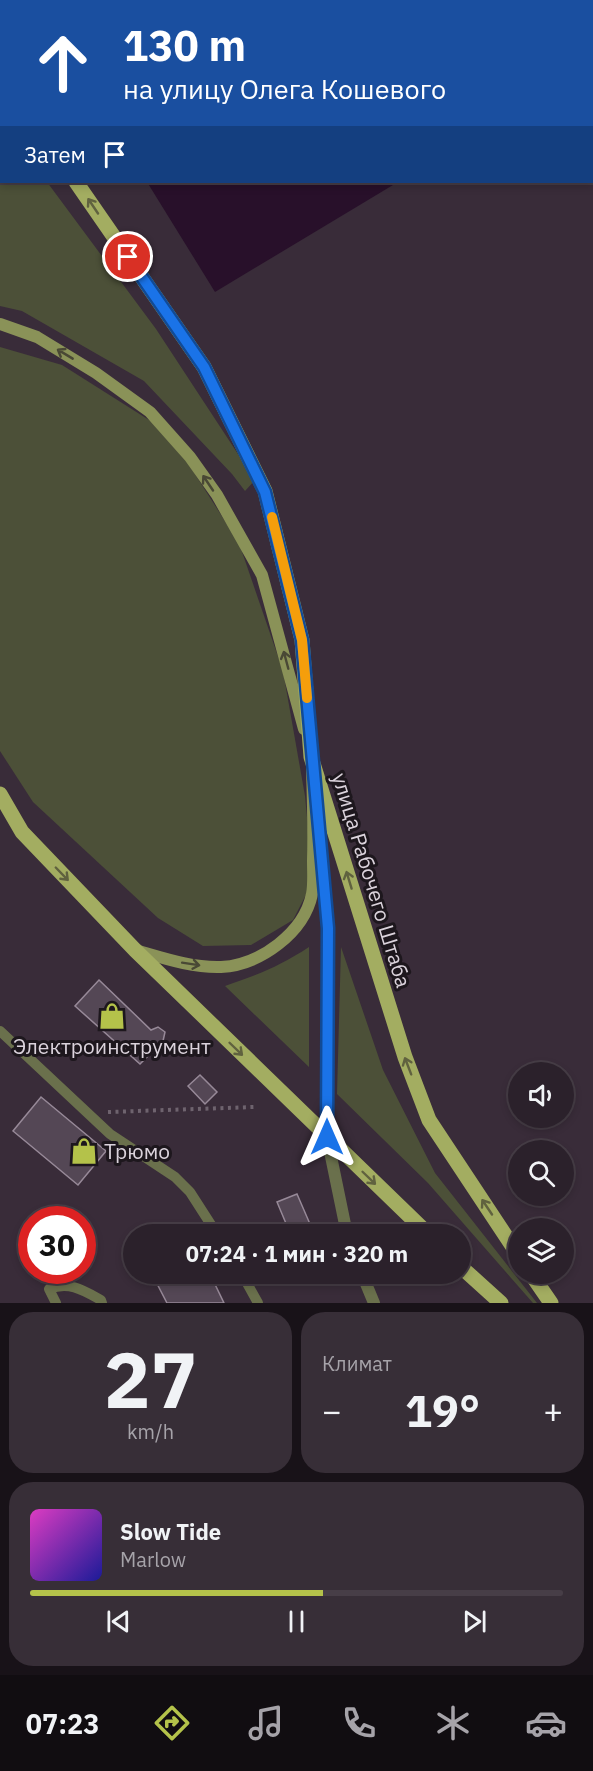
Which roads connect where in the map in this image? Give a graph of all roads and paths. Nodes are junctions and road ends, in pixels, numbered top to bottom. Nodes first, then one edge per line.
1 (77, 183) edge
2 (0, 324) edge
3 (311, 757) junction
4 (0, 794) edge
5 (0, 811) edge
6 (22, 832) junction
7 (135, 950) junction
8 (0, 1031) edge
9 (254, 1107) dead end
10 (85, 1112) junction
11 (327, 1137) junction
12 (211, 1224) edge
13 (345, 1224) edge
14 (418, 1224) edge
15 (508, 1239) edge
16 (471, 1276) edge
17 (248, 1284) edge
18 (366, 1284) edge
19 (538, 1284) edge
20 (56, 1303) edge
21 (102, 1303) edge
22 (258, 1303) edge
23 (374, 1303) edge
24 (501, 1303) edge
25 (551, 1303) edge

3 -> 1 main road
3 -> 2 main road, улица Рабочего Штаба
7 -> 3 main road
3 - 11 street
15 -> 3 main road, улица Рабочего Штаба
4 - 6 main road
5 - 6 main road
6 -> 7 main road
7 -> 11 main road
8 - 10 lane
9 - 10 path
10 - 12 lane
11 - 13 street
11 -> 14 main road
16 - 24 main road
17 - 22 lane
18 - 23 street
19 - 25 main road
20 - 21 lane

